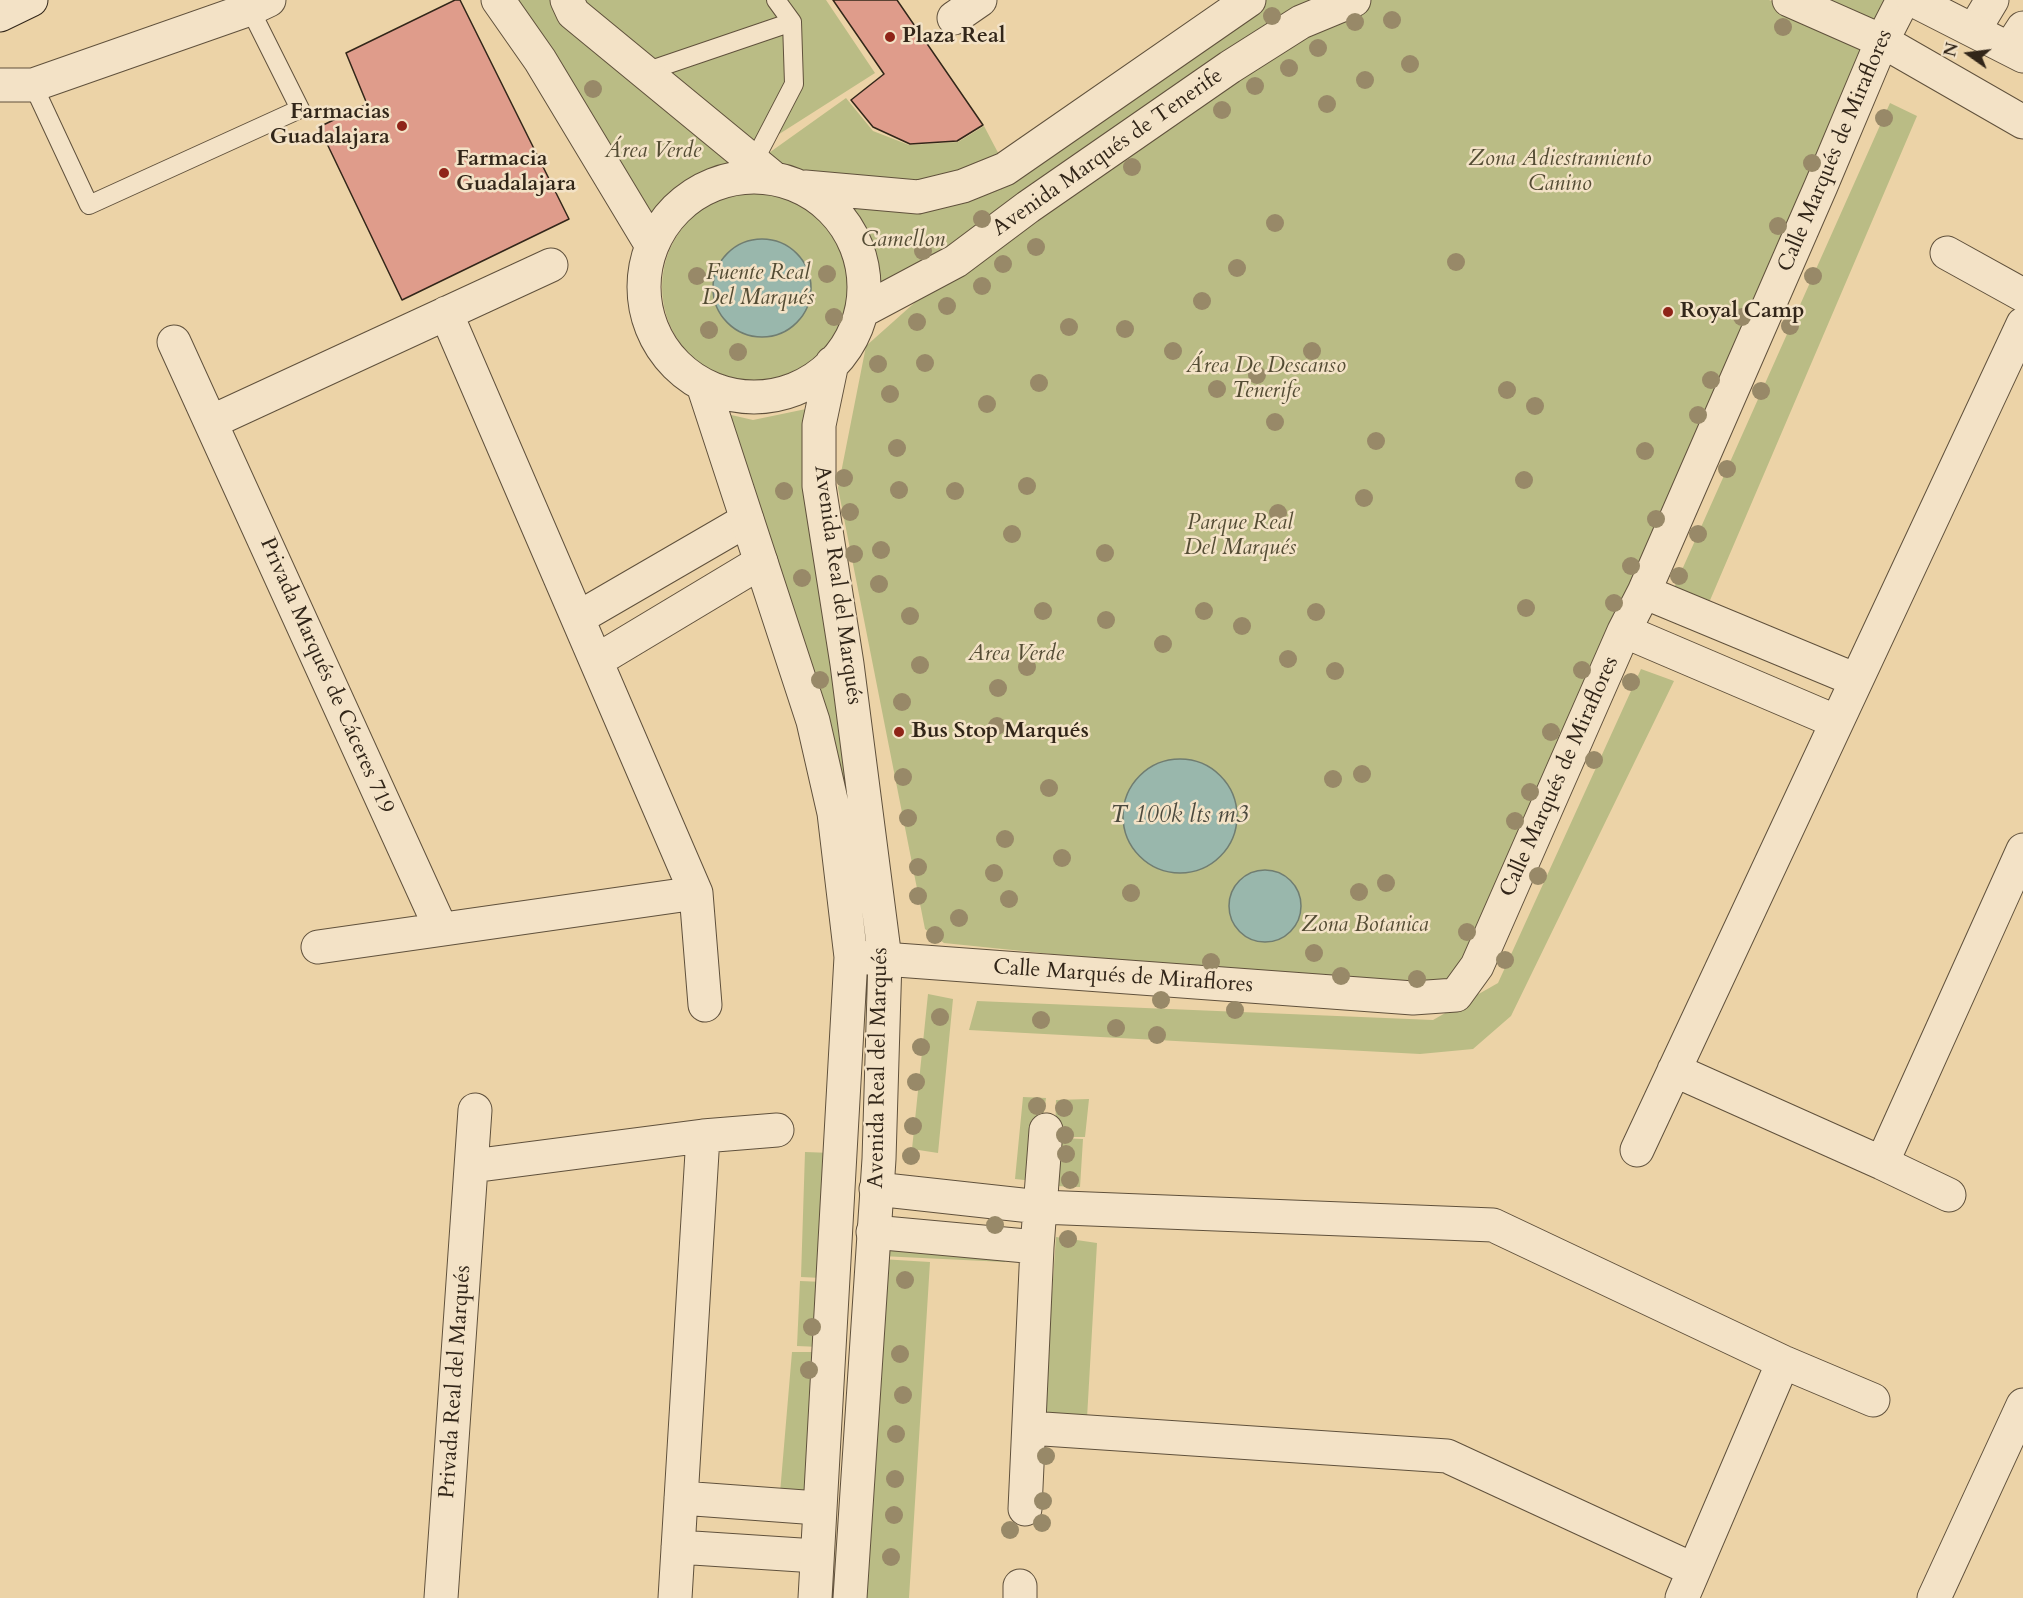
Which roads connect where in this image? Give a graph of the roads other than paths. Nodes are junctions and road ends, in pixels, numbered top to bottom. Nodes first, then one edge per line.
1 (31, 0) edge
2 (498, 0) edge
3 (567, 0) edge
4 (776, 0) edge
5 (1354, 0) edge
6 (1789, 0) edge
7 (1903, 0) edge
8 (1912, 0) edge
9 (1992, 0) edge
10 (1240, 2) edge
11 (260, 5) edge
12 (0, 15) edge
13 (792, 22) junction
14 (1974, 30) junction
15 (1882, 41) junction
16 (2019, 44) edge
17 (645, 72) junction
18 (0, 85) edge
19 (33, 85) junction
20 (2023, 122) edge
21 (763, 168) junction
22 (805, 187) junction
23 (652, 246) junction
24 (1947, 253) dead end
25 (551, 265) dead end
26 (2023, 295) edge
27 (864, 310) junction
28 (446, 313) junction
29 (2023, 324) edge
30 (174, 342) dead end
31 (832, 363) junction
32 (705, 388) junction
33 (211, 422) junction
34 (747, 520) junction
35 (761, 561) junction
36 (1644, 592) junction
37 (578, 618) junction
38 (1624, 631) junction
39 (596, 661) junction
40 (1856, 680) junction
41 (1837, 722) junction
42 (2023, 850) edge
43 (696, 893) junction
44 (441, 929) junction
45 (318, 947) dead end
46 (851, 957) junction
47 (885, 959) junction
48 (705, 1005) dead end
49 (1674, 1070) junction
50 (475, 1110) dead end
51 (777, 1130) dead end
52 (1046, 1130) dead end
53 (703, 1137) junction
54 (1637, 1150) dead end
55 (1882, 1162) junction
56 (472, 1166) junction
57 (876, 1189) junction
58 (1949, 1195) dead end
59 (1040, 1207) junction
60 (873, 1232) junction
61 (1037, 1247) junction
62 (1783, 1362) junction
63 (1873, 1400) dead end
64 (2023, 1405) edge
65 (1029, 1428) junction
66 (681, 1498) junction
67 (818, 1509) junction
68 (1025, 1509) dead end
69 (678, 1547) junction
70 (816, 1556) junction
71 (1688, 1584) edge
72 (441, 1598) edge
73 (675, 1598) edge
74 (815, 1598) edge
75 (850, 1598) edge
76 (1934, 1598) edge

1 - 12 street
2 - 23 street
3 - 17 street
4 - 13 lane
5 - 27 street, Avenida Marqués de Tenerife
6 - 15 street
7 - 15 street, Calle Marqués de Miraflores
8 - 14 street
9 - 14 street
10 - 22 street, Avenida Marqués de Tenerife
11 - 19 street
11 - 19 lane
13 - 17 lane
13 - 21 lane
14 - 16 street
15 - 20 street
15 - 36 street, Calle Marqués de Miraflores
17 - 21 street
18 - 19 street
21 - 22 street
21 - 23 street
22 - 27 street
23 - 32 street
24 - 26 street
25 - 28 street
27 - 31 street
28 - 33 street
28 - 37 street
29 - 40 street
30 - 33 street, Privada Marqués de Cáceres 719
31 - 32 street
31 - 47 street, Avenida Real del Marqués
32 - 34 street, Avenida Real del Marqués
33 - 44 street, Privada Marqués de Cáceres 719
34 - 35 street, Avenida Real del Marqués
34 - 37 street
35 - 39 street
35 - 46 street, Avenida Real del Marqués
36 - 38 street, Calle Marqués de Miraflores
36 - 40 street
37 - 39 street
38 - 41 street
38 - 47 street, Calle Marqués de Miraflores
39 - 43 street
40 - 41 street
41 - 49 street
42 - 55 street
43 - 44 street
43 - 48 street
44 - 45 street
46 - 47 street, Calle Marqués de Miraflores
46 - 67 street, Avenida Real del Marqués
47 - 57 street, Avenida Real del Marqués
49 - 54 street
49 - 55 street
50 - 56 street, Privada Real del Marqués
51 - 53 street
52 - 59 street
53 - 56 street
53 - 66 street
55 - 58 street
56 - 72 street, Privada Real del Marqués
57 - 59 street
57 - 60 street, Avenida Real del Marqués
59 - 61 street
59 - 62 street
60 - 61 street
60 - 75 street, Avenida Real del Marqués
61 - 65 street
62 - 63 street
62 - 71 street
64 - 76 street
65 - 68 street
65 - 71 street
66 - 67 street
66 - 69 street
67 - 70 street, Avenida Real del Marqués
69 - 70 street
69 - 73 street
70 - 74 street, Avenida Real del Marqués

